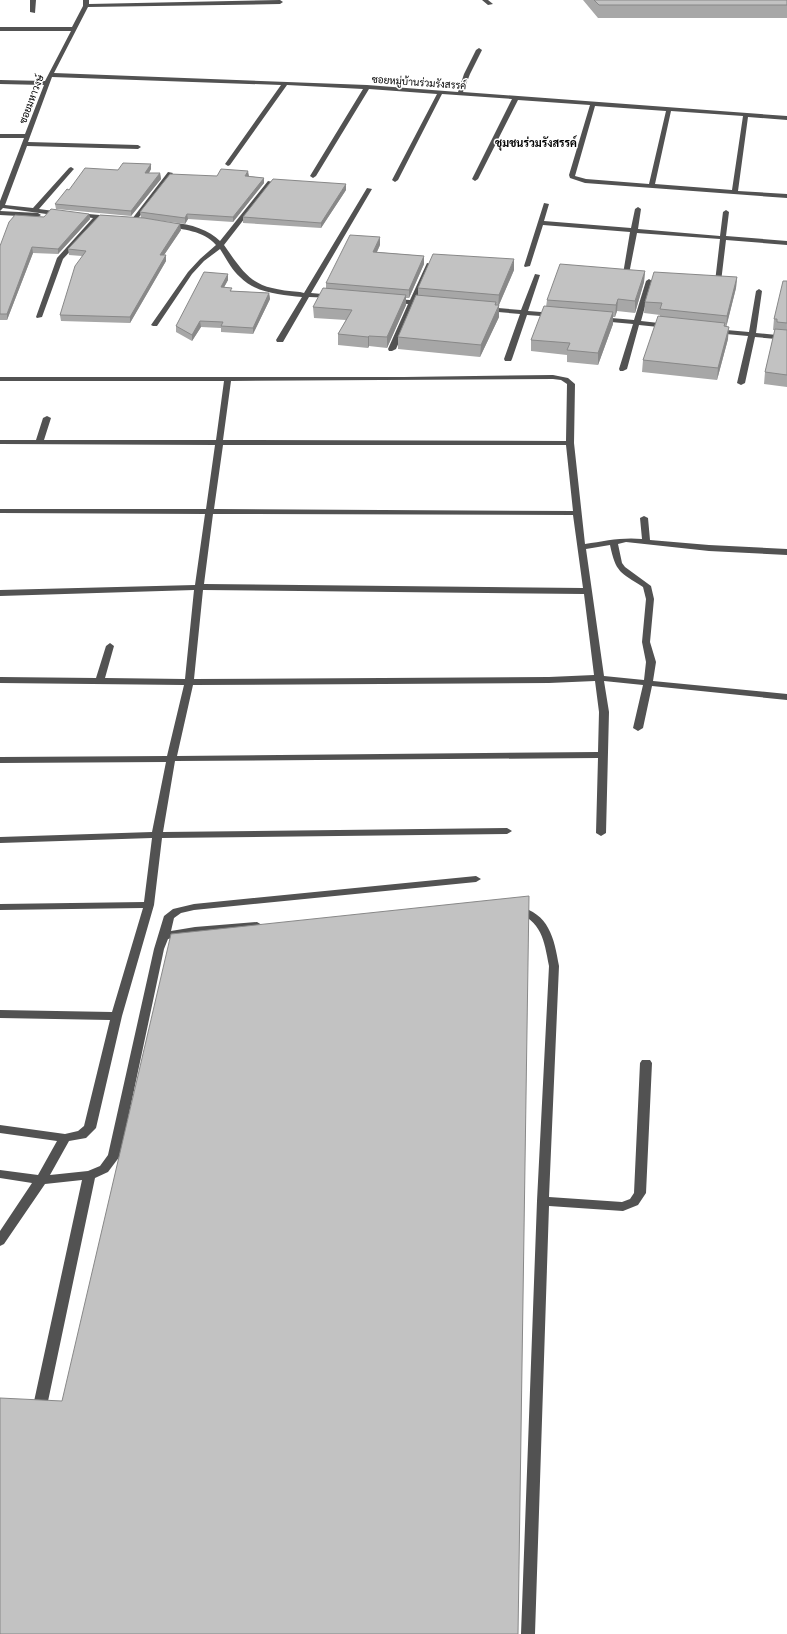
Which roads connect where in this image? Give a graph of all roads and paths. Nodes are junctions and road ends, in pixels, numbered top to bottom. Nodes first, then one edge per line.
1 (32, 0) edge
2 (280, 2) dead end
3 (86, 3) edge
4 (33, 12) dead end
5 (0, 29) edge
6 (75, 29) junction
7 (479, 50) dead end
8 (50, 75) junction
9 (0, 82) edge
10 (47, 83) junction
11 (285, 84) junction
12 (367, 87) junction
13 (440, 93) junction
14 (460, 94) junction
15 (516, 98) junction
16 (594, 104) junction
17 (669, 109) junction
18 (746, 114) junction
19 (787, 118) edge
20 (0, 136) edge
21 (27, 136) junction
22 (24, 144) junction
23 (138, 147) dead end
24 (228, 164) dead end
25 (71, 169) dead end
26 (170, 173) edge
27 (313, 176) dead end
28 (395, 180) dead end
29 (475, 180) dead end
30 (270, 182) edge
31 (652, 186) junction
32 (369, 189) dead end
33 (735, 192) junction
34 (787, 196) edge
35 (546, 204) dead end
36 (0, 208) edge
37 (36, 209) junction
38 (638, 209) dead end
39 (726, 212) dead end
40 (64, 214) junction
41 (98, 217) junction
42 (127, 219) junction
43 (142, 221) edge
44 (157, 223) edge
45 (541, 223) junction
46 (634, 230) junction
47 (723, 238) junction
48 (787, 243) edge
49 (220, 245) junction
50 (429, 264) edge
51 (527, 266) dead end
52 (626, 274) edge
53 (537, 275) dead end
54 (649, 282) edge
55 (718, 282) edge
56 (759, 291) dead end
57 (308, 295) junction
58 (340, 297) edge
59 (387, 301) edge
60 (411, 302) junction
61 (434, 304) edge
62 (479, 308) edge
63 (524, 312) junction
64 (561, 316) edge
65 (39, 317) dead end
66 (591, 318) edge
67 (636, 322) junction
68 (155, 325) dead end
69 (674, 326) edge
70 (705, 330) edge
71 (752, 335) junction
72 (787, 338) edge
73 (280, 340) dead end
74 (392, 349) dead end
75 (508, 359) dead end
76 (623, 369) dead end
77 (0, 378) edge
78 (228, 378) junction
79 (741, 383) dead end
80 (47, 418) dead end
81 (0, 442) edge
82 (39, 442) junction
83 (219, 442) junction
84 (570, 443) junction
85 (0, 511) edge
86 (210, 511) junction
87 (577, 513) junction
88 (644, 518) dead end
89 (613, 541) junction
90 (646, 541) junction
91 (581, 547) junction
92 (787, 552) edge
93 (199, 587) junction
94 (587, 591) junction
95 (0, 593) edge
96 (110, 646) dead end
97 (596, 678) junction
98 (0, 680) edge
99 (100, 681) junction
100 (189, 682) junction
101 (648, 682) junction
102 (787, 696) edge
103 (638, 728) dead end
104 (600, 755) junction
105 (171, 759) junction
106 (0, 760) edge
107 (507, 831) dead end
108 (600, 833) dead end
109 (157, 835) junction
110 (0, 840) edge
111 (476, 879) dead end
112 (149, 905) junction
113 (0, 906) edge
114 (507, 907) edge
115 (265, 924) edge
116 (164, 936) junction
117 (0, 1014) edge
118 (116, 1016) junction
119 (646, 1063) dead end
120 (0, 1129) edge
121 (65, 1138) junction
122 (0, 1174) edge
123 (89, 1175) junction
124 (40, 1180) junction
125 (543, 1201) junction
126 (0, 1241) edge
127 (40, 1406) edge
128 (528, 1634) edge

1 - 4 street
2 - 3 street
3 - 6 street, ซอยมหาวงษ์
5 - 6 street
6 - 8 street, ซอยมหาวงษ์
7 - 14 street
8 - 10 street, ซอยมหาวงษ์
8 - 11 street, ซอยหมู่บ้านร่วมรังสรรค์
9 - 10 street
10 - 21 street, ซอยมหาวงษ์
11 - 12 street, ซอยหมู่บ้านร่วมรังสรรค์
11 - 24 street
12 - 13 street, ซอยหมู่บ้านร่วมรังสรรค์
12 - 27 street
13 - 14 street, ซอยหมู่บ้านร่วมรังสรรค์
13 - 28 street
14 - 15 street, ซอยหมู่บ้านร่วมรังสรรค์
15 - 16 street, ซอยหมู่บ้านร่วมรังสรรค์
15 - 29 street
16 - 17 street, ซอยหมู่บ้านร่วมรังสรรค์
16 - 31 street
17 - 18 street, ซอยหมู่บ้านร่วมรังสรรค์
17 - 31 street
18 - 19 street, ซอยหมู่บ้านร่วมรังสรรค์
18 - 33 street
20 - 21 street
21 - 22 street, ซอยมหาวงษ์
22 - 23 street
22 - 36 street, ซอยมหาวงษ์
25 - 37 street
26 - 42 street
30 - 49 street
31 - 33 street
32 - 57 street
33 - 34 street
35 - 45 street
36 - 37 street
36 - 40 street
37 - 40 street
38 - 46 street
39 - 47 street
40 - 41 street
41 - 42 street
41 - 65 street
42 - 43 street
44 - 49 street
45 - 46 street
45 - 51 street
46 - 47 street
46 - 52 street
47 - 48 street
47 - 55 street
49 - 57 street
49 - 68 street
50 - 60 street
53 - 63 street
54 - 67 street
56 - 71 street
57 - 58 street
57 - 73 street
59 - 60 street
60 - 61 street
60 - 74 street
62 - 63 street
63 - 64 street
63 - 75 street
66 - 67 street
67 - 69 street
67 - 76 street
70 - 71 street
71 - 72 street
71 - 79 street
77 - 78 street
78 - 83 street
78 - 84 street
80 - 82 street
81 - 82 street
82 - 83 street
83 - 84 street
83 - 86 street
84 - 87 street
85 - 86 street
86 - 87 street
86 - 93 street
87 - 91 street
88 - 90 street
89 - 90 street
89 - 91 street
89 - 101 street
90 - 92 street
91 - 94 street
93 - 94 street
93 - 95 street
93 - 100 street
94 - 97 street
96 - 99 street
97 - 100 street
97 - 101 street
97 - 104 street
98 - 99 street
99 - 100 street
100 - 105 street
101 - 102 street
101 - 103 street
104 - 105 street
104 - 108 street
105 - 106 street
105 - 109 street
107 - 109 street
109 - 110 street
109 - 112 street
111 - 116 street
112 - 113 street
112 - 118 street
114 - 125 street
115 - 116 street
116 - 123 street
117 - 118 street
118 - 121 street
119 - 125 street
120 - 121 street
121 - 124 street
122 - 124 street
123 - 124 street
123 - 127 street
124 - 126 street
125 - 128 street

